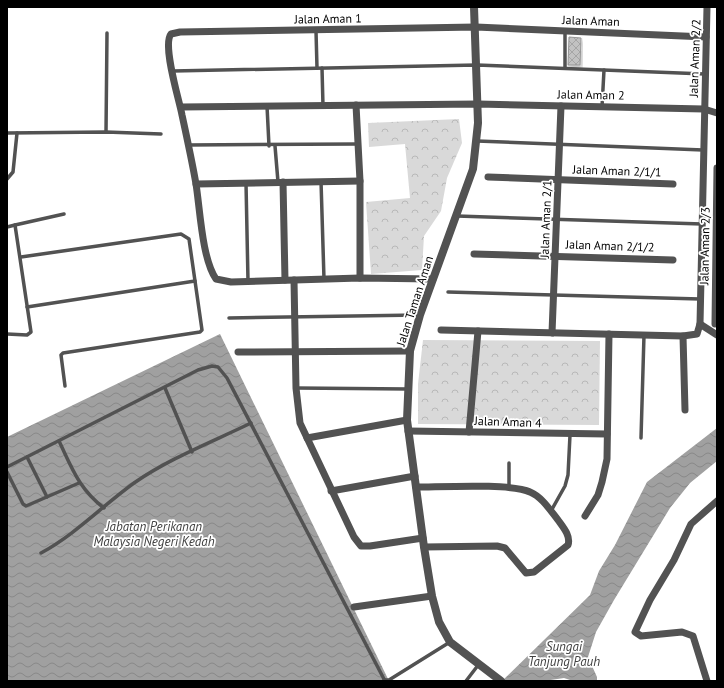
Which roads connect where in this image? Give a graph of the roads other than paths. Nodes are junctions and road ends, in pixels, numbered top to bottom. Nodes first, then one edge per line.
1 (474, 7) edge
2 (707, 7) edge
3 (476, 27) junction
4 (316, 30) junction
5 (565, 31) junction
6 (107, 33) dead end
7 (706, 36) junction
8 (477, 65) junction
9 (317, 68) junction
10 (322, 68) junction
11 (565, 68) junction
12 (604, 70) junction
13 (172, 71) junction
14 (705, 74) junction
15 (478, 104) junction
16 (356, 105) junction
17 (267, 106) junction
18 (323, 106) junction
19 (561, 106) junction
20 (181, 107) junction
21 (602, 107) junction
22 (704, 109) junction
23 (717, 113) edge
24 (106, 132) junction
25 (7, 133) edge
26 (17, 133) junction
27 (161, 134) dead end
28 (477, 141) junction
29 (359, 144) junction
30 (560, 145) junction
31 (188, 146) junction
32 (269, 146) junction
33 (275, 146) junction
34 (703, 150) junction
35 (717, 168) edge
36 (488, 177) dead end
37 (7, 179) edge
38 (558, 180) junction
39 (321, 181) junction
40 (360, 181) junction
41 (281, 182) junction
42 (246, 183) junction
43 (196, 184) junction
44 (673, 184) dead end
45 (64, 214) dead end
46 (458, 216) junction
47 (557, 219) junction
48 (702, 224) junction
49 (15, 225) junction
50 (7, 227) edge
51 (701, 238) junction
52 (716, 239) edge
53 (474, 254) dead end
54 (555, 255) junction
55 (21, 257) junction
56 (673, 260) dead end
57 (360, 278) junction
58 (433, 278) junction
59 (324, 279) junction
60 (284, 280) junction
61 (294, 280) junction
62 (195, 281) junction
63 (248, 281) junction
64 (716, 283) edge
65 (448, 292) dead end
66 (554, 295) junction
67 (700, 299) junction
68 (27, 307) junction
69 (420, 315) junction
70 (295, 316) junction
71 (228, 318) dead end
72 (700, 324) junction
73 (716, 324) edge
74 (441, 330) dead end
75 (478, 331) junction
76 (552, 333) junction
77 (7, 334) edge
78 (609, 334) junction
79 (644, 335) junction
80 (717, 335) edge
81 (683, 336) junction
82 (410, 351) junction
83 (238, 352) dead end
84 (295, 352) junction
85 (65, 386) dead end
86 (164, 388) junction
87 (296, 388) junction
88 (408, 389) junction
89 (686, 410) dead end
90 (408, 420) junction
91 (251, 423) junction
92 (408, 431) junction
93 (469, 432) junction
94 (607, 434) junction
95 (570, 435) junction
96 (307, 438) junction
97 (641, 438) dead end
98 (59, 441) junction
99 (192, 452) junction
100 (27, 457) junction
101 (509, 464) dead end
102 (7, 467) edge
103 (7, 472) edge
104 (415, 476) junction
105 (79, 483) junction
106 (416, 487) junction
107 (509, 488) junction
108 (331, 491) junction
109 (47, 497) junction
110 (717, 501) edge
111 (104, 508) junction
112 (550, 510) junction
113 (585, 516) dead end
114 (424, 543) junction
115 (41, 553) dead end
116 (432, 596) junction
117 (354, 607) dead end
118 (450, 642) junction
119 (479, 664) junction
120 (498, 678) edge
121 (384, 680) edge
122 (466, 681) edge
123 (707, 681) edge

1 - 3 street, Jalan Taman Aman
2 - 7 street, Jalan Aman 2/2
3 - 4 street, Jalan Aman 1
3 - 5 street, Jalan Aman
3 - 8 street, Jalan Taman Aman
4 - 9 lane
4 - 13 street, Jalan Aman 1
5 - 7 street, Jalan Aman
5 - 11 lane
6 - 24 lane
7 - 14 street, Jalan Aman 2/2
8 - 10 lane
8 - 11 lane
8 - 15 street, Jalan Taman Aman
9 - 10 lane
9 - 13 lane
10 - 18 lane
11 - 12 lane
12 - 14 lane
12 - 21 lane
13 - 20 street
14 - 22 street, Jalan Aman 2/2
15 - 16 street, Jalan Aman 2
15 - 19 street, Jalan Aman 2
15 - 28 street, Jalan Taman Aman
16 - 18 street, Jalan Aman 2
16 - 29 street
17 - 18 street, Jalan Aman 2
17 - 20 street, Jalan Aman 2
17 - 32 lane
19 - 21 street, Jalan Aman 2
19 - 30 street, Jalan Aman 2/1
20 - 31 street
21 - 22 street, Jalan Aman 2
22 - 23 street, Jalan Aman 2
22 - 34 street, Jalan Aman 2/2
24 - 26 lane
24 - 27 lane
25 - 26 lane
26 - 37 lane
28 - 30 lane
28 - 46 street, Jalan Taman Aman
29 - 33 lane
29 - 40 street
30 - 34 lane
30 - 38 street, Jalan Aman 2/1
31 - 32 lane
31 - 43 street
32 - 33 lane
33 - 41 lane
34 - 48 street, Jalan Aman 2/2
35 - 52 street, Jalan Aman 2/3
36 - 38 street, Jalan Aman 2/1/1
38 - 44 street, Jalan Aman 2/1/1
38 - 47 street, Jalan Aman 2/1
39 - 40 street
39 - 41 street
39 - 59 lane
40 - 57 street
41 - 42 street
41 - 60 street
42 - 43 street
42 - 63 lane
43 - 63 street
45 - 49 lane
46 - 47 lane
46 - 58 street, Jalan Taman Aman
47 - 48 lane
47 - 54 street, Jalan Aman 2/1
48 - 51 street, Jalan Aman 2/2
49 - 50 lane
49 - 55 lane
51 - 52 street
51 - 67 street, Jalan Aman 2/2
52 - 64 street, Jalan Aman 2/3
53 - 54 street, Jalan Aman 2/1/2
54 - 56 street, Jalan Aman 2/1/2
54 - 66 street, Jalan Aman 2/1
55 - 62 lane
55 - 68 lane
57 - 58 street
57 - 59 street
58 - 69 street, Jalan Taman Aman
59 - 61 street
60 - 61 street
60 - 63 street
61 - 70 street
62 - 68 lane
62 - 85 lane
64 - 73 street, Jalan Aman 2/3
65 - 66 lane
66 - 67 lane
66 - 76 street, Jalan Aman 2/1
67 - 72 street, Jalan Aman 2/2
68 - 77 lane
69 - 70 lane
69 - 82 street, Jalan Taman Aman
70 - 71 lane
70 - 84 street
72 - 73 street
72 - 80 street
72 - 81 street
74 - 75 street
75 - 76 street
75 - 93 street
76 - 78 street
78 - 79 street
78 - 94 street
79 - 81 street
79 - 97 lane
81 - 89 street
82 - 84 street
82 - 88 street, Jalan Taman Aman
83 - 84 street
84 - 87 street
86 - 91 lane
86 - 98 lane
86 - 99 lane
87 - 88 lane
87 - 96 street
88 - 90 street, Jalan Taman Aman
90 - 92 street, Jalan Taman Aman
90 - 96 street
91 - 99 lane
91 - 121 lane
92 - 93 street, Jalan Aman 4
92 - 104 street, Jalan Taman Aman
93 - 95 street, Jalan Aman 4
94 - 95 street, Jalan Aman 4
94 - 113 street
95 - 112 lane
96 - 108 street
98 - 100 lane
98 - 105 lane
99 - 111 lane
100 - 102 lane
100 - 109 lane
101 - 107 lane
103 - 109 lane
104 - 106 street, Jalan Taman Aman
104 - 108 street
105 - 109 lane
105 - 111 lane
106 - 107 street
106 - 114 street, Jalan Taman Aman
107 - 112 street
108 - 114 street
110 - 123 street
111 - 115 lane
112 - 114 street
114 - 116 street, Jalan Taman Aman
116 - 117 street
116 - 118 street, Jalan Taman Aman
118 - 119 street, Jalan Taman Aman
118 - 121 lane
119 - 120 street, Jalan Taman Aman
119 - 122 lane

